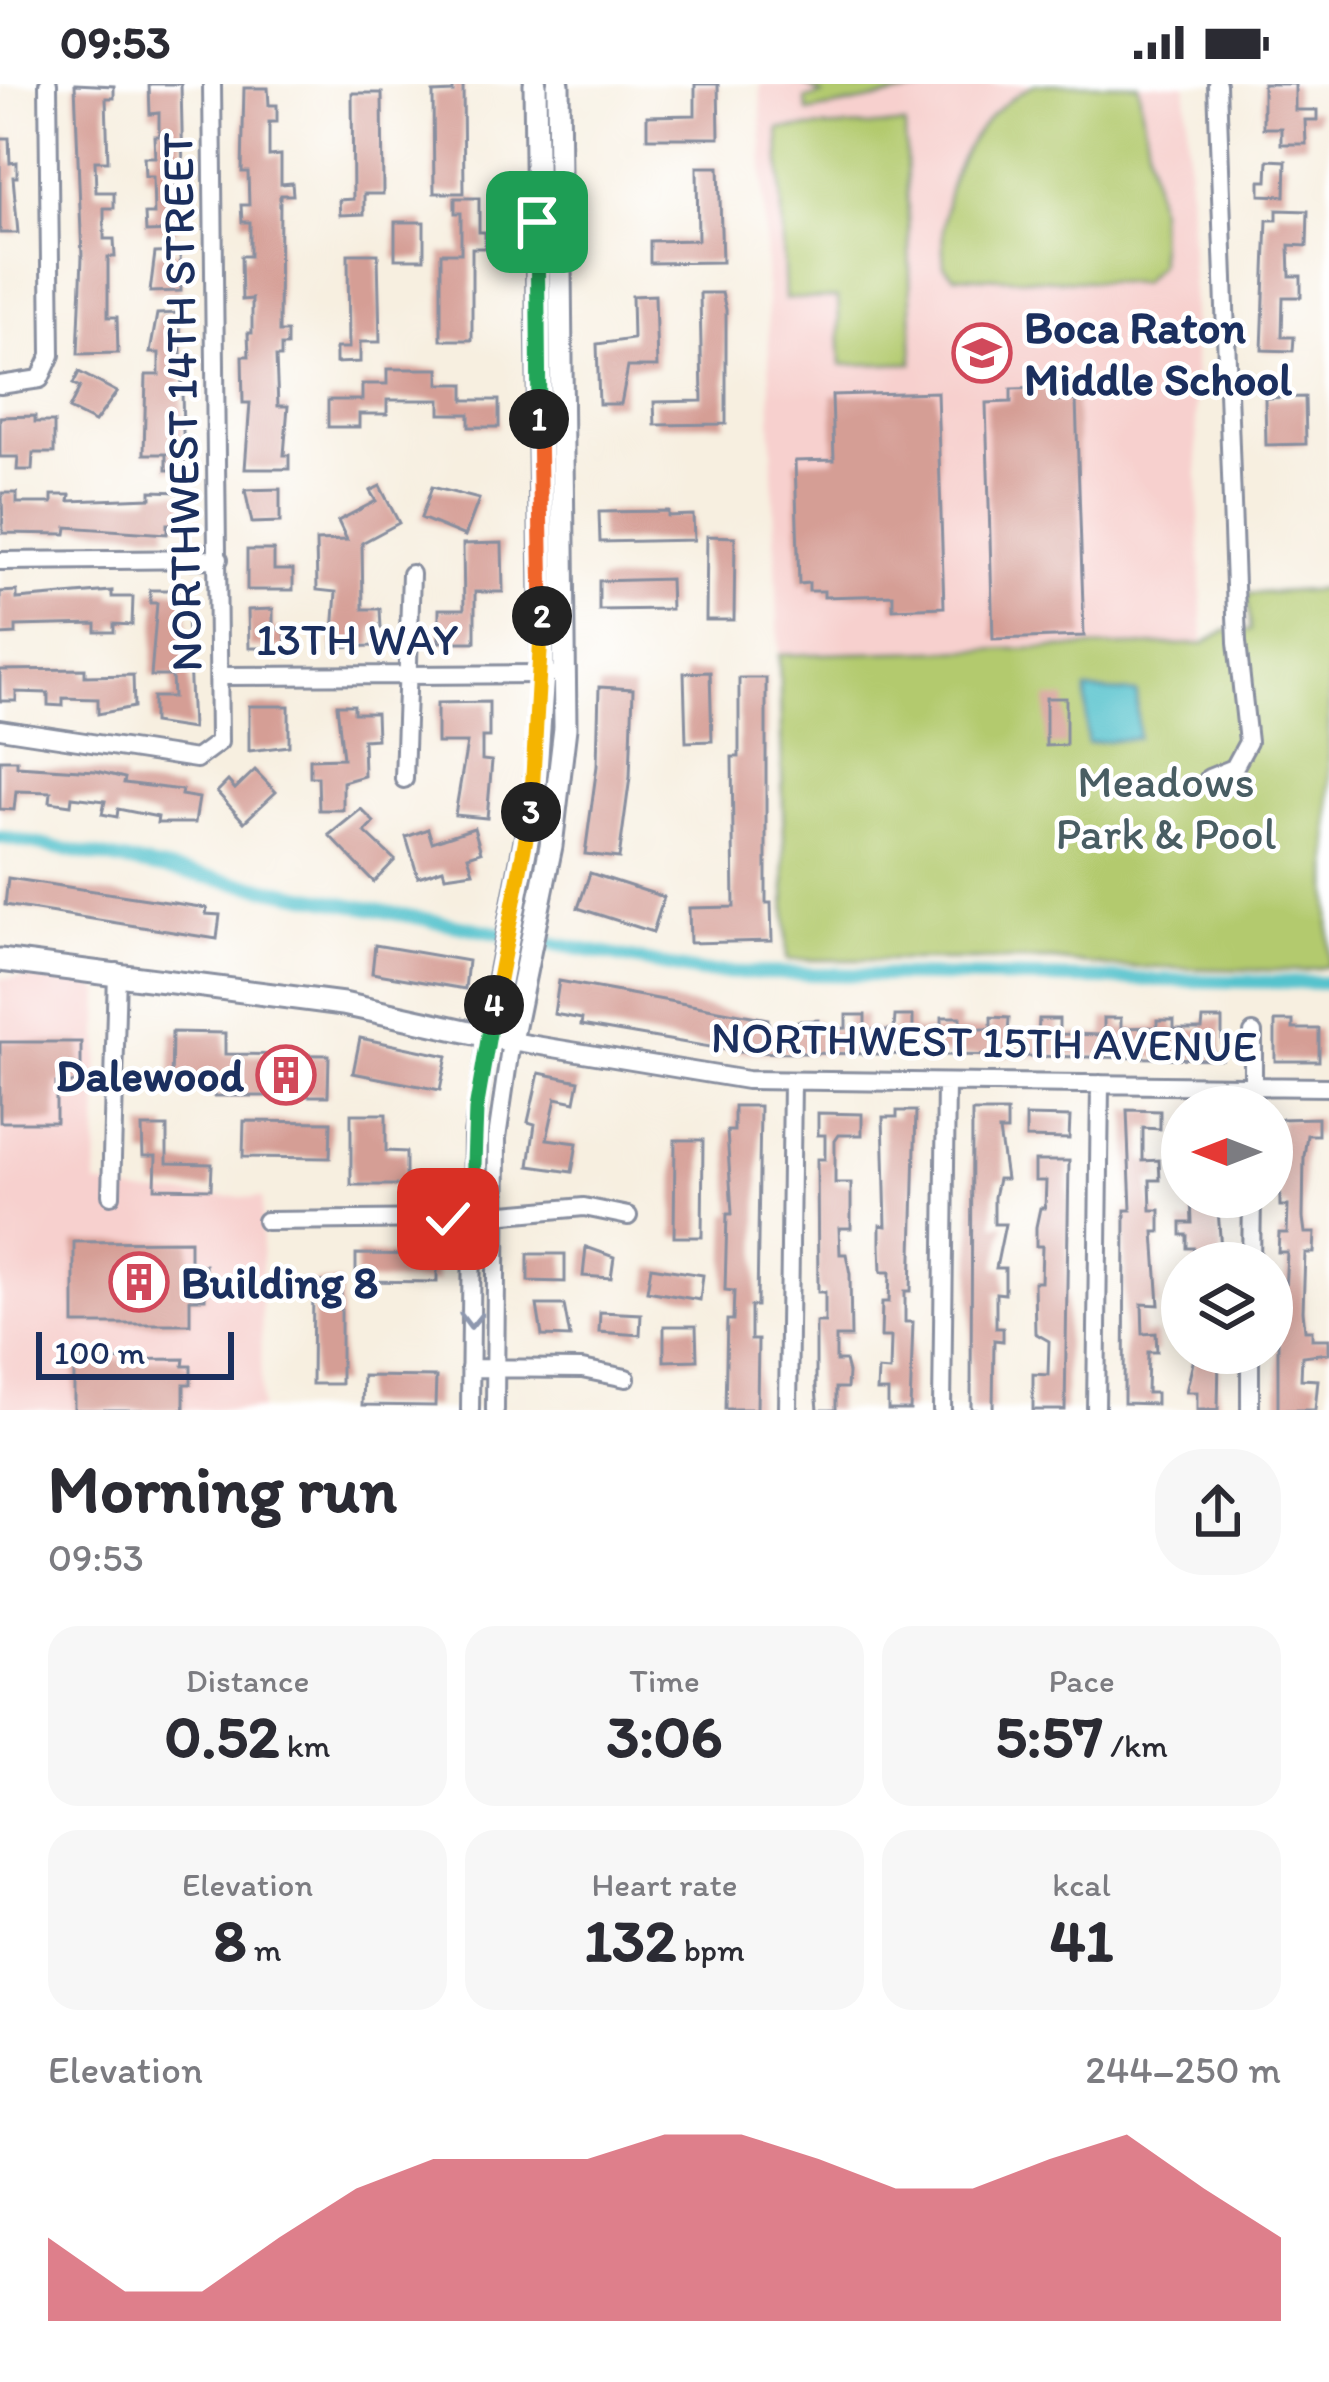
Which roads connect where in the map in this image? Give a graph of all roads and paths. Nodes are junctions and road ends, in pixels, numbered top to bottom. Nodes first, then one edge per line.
1 (48, 84) edge
2 (212, 84) edge
3 (535, 84) edge
4 (558, 84) edge
5 (1217, 84) edge
6 (0, 386) edge
7 (219, 559) junction
8 (0, 561) edge
9 (411, 574) dead end
10 (412, 673) junction
11 (554, 674) junction
12 (221, 676) junction
13 (0, 729) edge
14 (1209, 778) dead end
15 (404, 779) dead end
16 (0, 960) edge
17 (117, 972) junction
18 (1253, 1033) dead end
19 (499, 1038) junction
20 (791, 1081) junction
21 (946, 1083) junction
22 (1100, 1084) junction
23 (1253, 1086) joint
24 (1293, 1087) edge
25 (1329, 1087) edge
26 (111, 1195) dead end
27 (496, 1216) junction
28 (628, 1216) dead end
29 (472, 1217) junction
30 (266, 1221) dead end
31 (470, 1368) junction
32 (495, 1369) junction
33 (1250, 1374) edge
34 (626, 1378) dead end
35 (470, 1410) edge
36 (495, 1410) edge
37 (788, 1410) edge
38 (942, 1410) edge
39 (1096, 1410) edge
40 (1250, 1410) edge

1 - 6 street
2 - 7 street, NORTHWEST 14TH STREET
3 - 11 street
4 - 11 street
5 - 14 street
7 - 8 street
7 - 12 street, NORTHWEST 14TH STREET
9 - 10 street
10 - 11 street, 13TH WAY
10 - 12 street, 13TH WAY
10 - 15 street
11 - 19 street
11 - 19 street
12 - 13 street, NORTHWEST 14TH STREET
16 - 17 street, NORTHWEST 15TH AVENUE
17 - 19 street, NORTHWEST 15TH AVENUE
17 - 26 street
18 - 23 street
19 - 20 street, NORTHWEST 15TH AVENUE
19 - 27 street
19 - 29 street
20 - 21 street, NORTHWEST 15TH AVENUE
20 - 37 street
21 - 22 street, NORTHWEST 15TH AVENUE
21 - 38 street
22 - 23 street, NORTHWEST 15TH AVENUE
22 - 39 street
24 - 25 street, NORTHWEST 15TH AVENUE
27 - 28 street
27 - 29 street
27 - 32 street
29 - 30 street
29 -> 31 street
31 - 32 street
31 - 35 street
32 - 34 street
32 - 36 street
33 - 40 street

